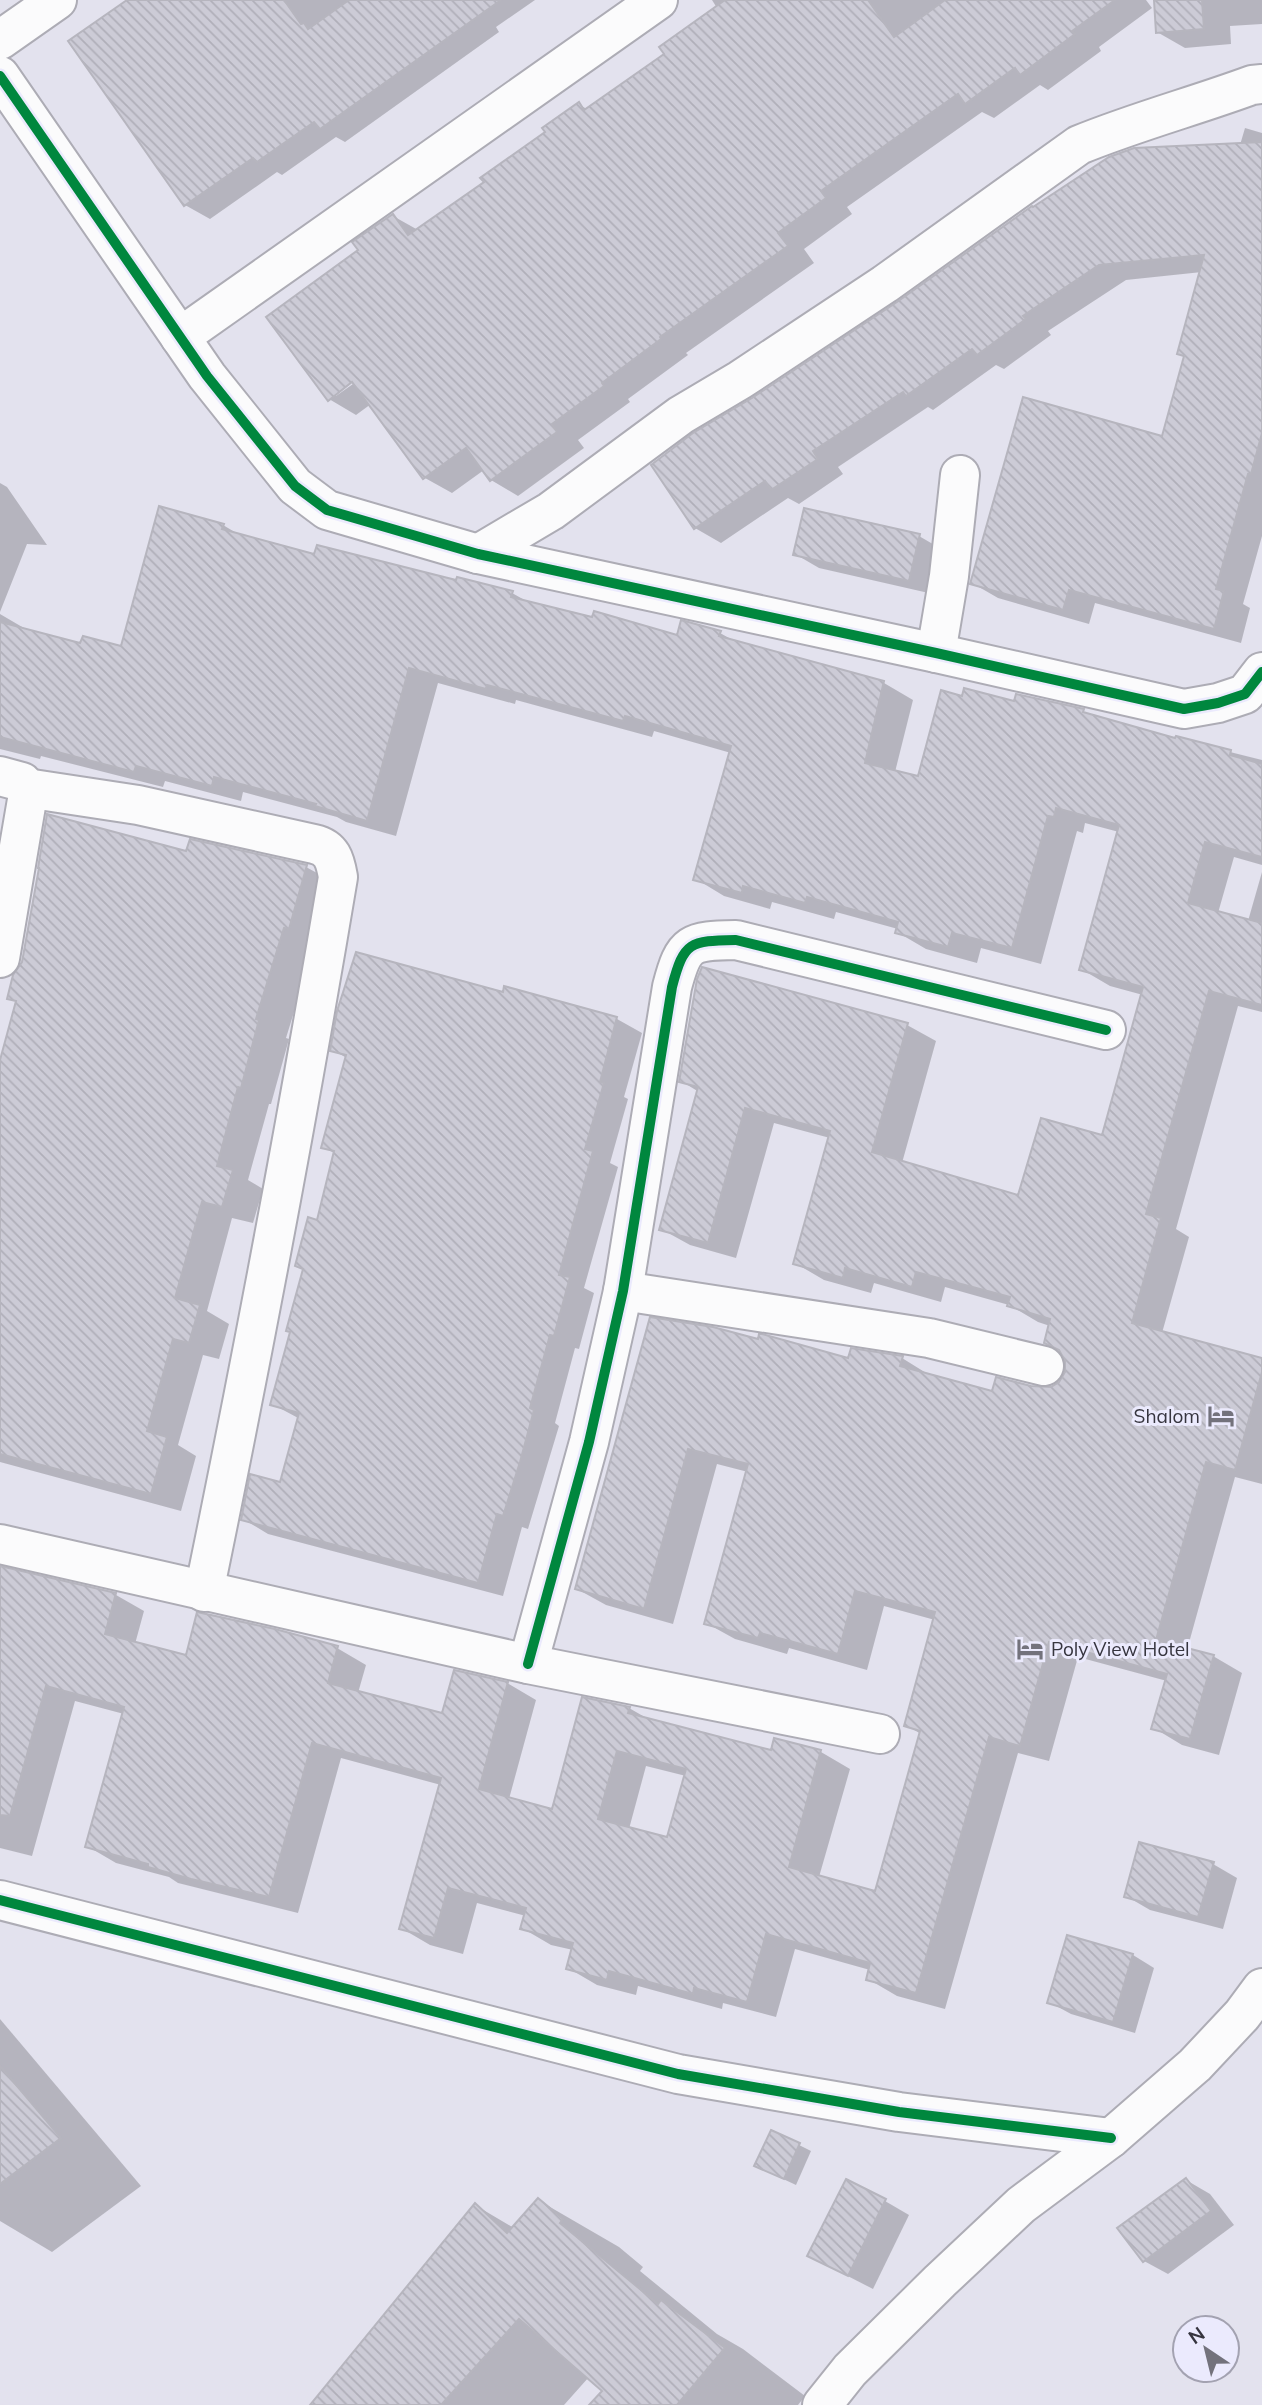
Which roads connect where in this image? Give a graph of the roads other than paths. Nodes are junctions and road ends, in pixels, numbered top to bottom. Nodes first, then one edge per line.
1 (57, 0) edge
2 (658, 0) edge
3 (0, 40) edge
4 (0, 76) edge
5 (1262, 85) edge
6 (180, 337) junction
7 (960, 475) dead end
8 (478, 554) junction
9 (936, 653) junction
10 (1262, 672) edge
11 (13, 782) edge
12 (0, 958) edge
13 (1106, 1030) dead end
14 (623, 1292) junction
15 (1044, 1366) dead end
16 (0, 1544) edge
17 (204, 1592) junction
18 (528, 1664) junction
19 (880, 1734) dead end
20 (0, 1900) edge
21 (1262, 1988) edge
22 (1111, 2138) junction
23 (822, 2405) edge

1 - 3 street
2 - 6 street
4 - 6 street
5 - 8 street
6 - 8 street
7 - 9 street
8 - 9 street
9 - 10 street
11 - 12 street
11 - 17 street
13 - 14 street
14 - 15 street
14 - 18 street
16 - 17 street
17 - 18 street
18 - 19 street
20 - 22 street
21 - 22 street
22 - 23 street

